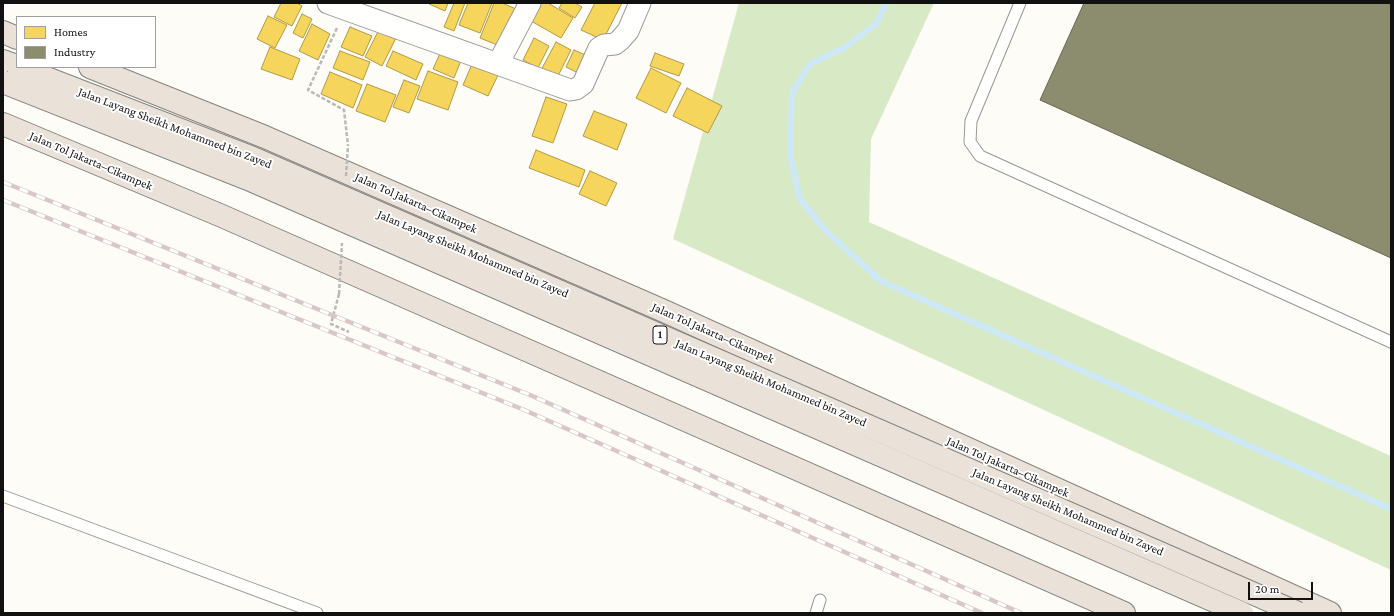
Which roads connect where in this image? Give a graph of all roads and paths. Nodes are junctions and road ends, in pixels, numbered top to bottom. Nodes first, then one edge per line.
1 (530, 3) edge
2 (640, 3) edge
3 (1020, 3) edge
4 (335, 5) edge
5 (3, 32) edge
6 (16, 38) edge
7 (3, 61) edge
8 (498, 64) junction
9 (16, 66) edge
10 (21, 68) edge
11 (92, 68) edge
12 (3, 82) edge
13 (3, 124) edge
14 (348, 145) dead end
15 (339, 294) dead end
16 (349, 332) dead end
17 (1391, 342) edge
18 (3, 496) edge
19 (820, 600) dead end
20 (317, 613) edge
21 (816, 613) edge
22 (1124, 613) edge
23 (1242, 613) edge
24 (1298, 613) edge
25 (1330, 613) edge

1 - 8 street
2 - 8 street
3 - 17 lane
4 - 8 street
4 - 14 path
5 - 6 highway
7 - 9 highway, Jalan Layang Sheikh Mohammed bin Zayed / 1
10 - 24 highway, Jalan Layang Sheikh Mohammed bin Zayed / 1, bridge
11 - 25 highway, Jalan Tol Jakarta–Cikampek / 1
12 - 23 highway, Jalan Layang Sheikh Mohammed bin Zayed / 1, bridge
13 - 22 highway, Jalan Tol Jakarta–Cikampek
15 - 16 path
18 - 20 lane
19 - 21 lane

